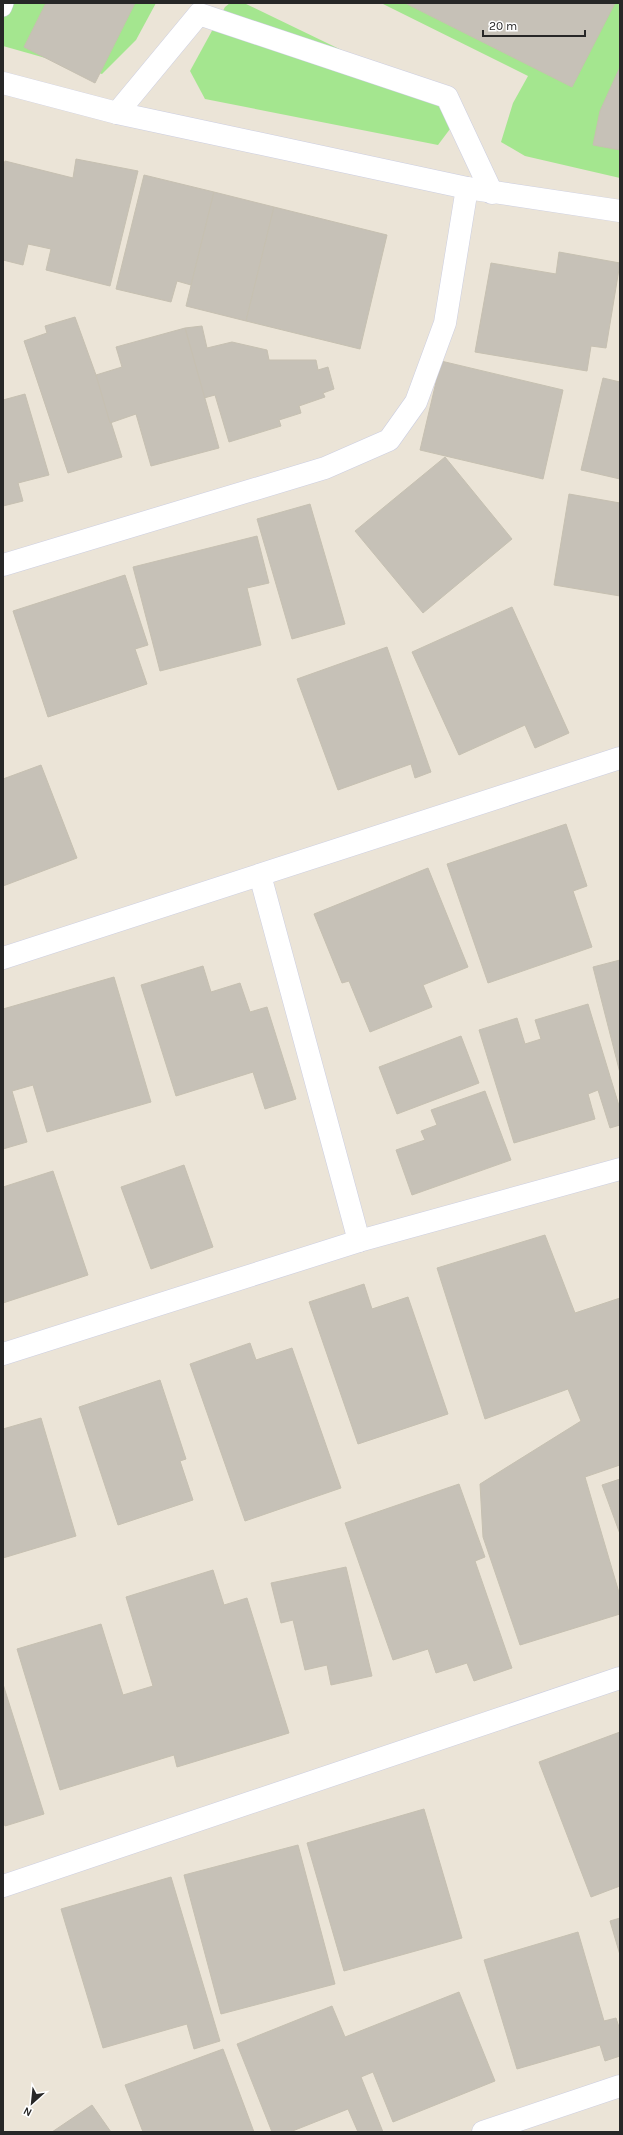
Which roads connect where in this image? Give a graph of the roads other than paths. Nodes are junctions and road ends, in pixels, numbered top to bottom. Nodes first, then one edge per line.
1 (5, 3) edge
2 (3, 8) edge
3 (3, 83) edge
4 (117, 113) junction
5 (467, 188) junction
6 (492, 193) junction
7 (620, 211) edge
8 (3, 565) edge
9 (620, 758) edge
10 (260, 875) junction
11 (3, 958) edge
12 (620, 1169) edge
13 (359, 1241) junction
14 (3, 1354) edge
15 (620, 1678) edge
16 (3, 1886) edge
17 (620, 2086) edge
18 (483, 2132) edge

1 - 2 lane
3 - 4 street
4 - 5 street
4 - 6 street
5 - 6 street
5 - 8 street
6 - 7 street
9 - 10 street
10 - 11 street
10 - 13 street
12 - 13 street
13 - 14 street
15 - 16 street
17 - 18 street

